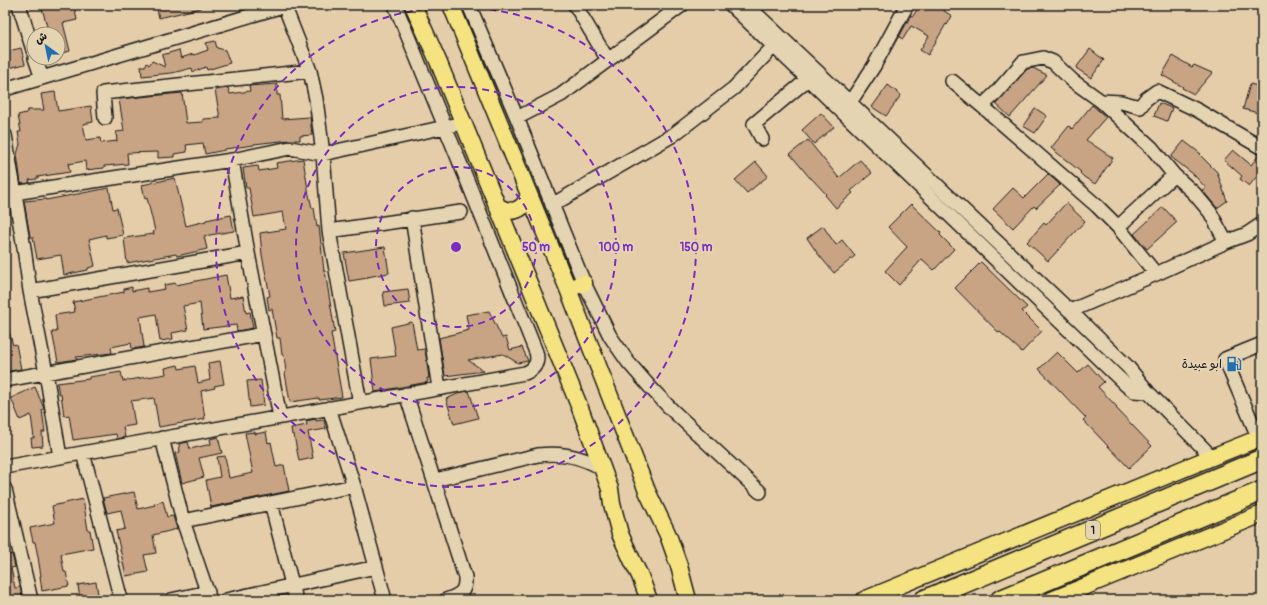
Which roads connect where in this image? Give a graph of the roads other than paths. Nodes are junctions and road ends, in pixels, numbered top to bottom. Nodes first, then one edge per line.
1 (19, 5) edge
2 (285, 5) edge
3 (395, 5) edge
4 (413, 5) edge
5 (451, 5) edge
6 (469, 5) edge
7 (575, 5) edge
8 (682, 5) edge
9 (730, 5) edge
10 (748, 5) edge
11 (903, 7) edge
12 (26, 27) edge
13 (774, 46) junction
14 (608, 60) junction
15 (38, 66) edge
16 (310, 71) junction
17 (42, 78) junction
18 (808, 79) junction
19 (952, 81) dead end
20 (5, 89) edge
21 (1101, 101) junction
22 (982, 106) junction
23 (847, 108) junction
24 (105, 118) dead end
25 (518, 118) junction
26 (463, 123) junction
27 (445, 127) junction
28 (5, 135) edge
29 (762, 139) dead end
30 (1262, 148) edge
31 (323, 154) junction
32 (232, 160) junction
33 (1174, 175) junction
34 (14, 193) junction
35 (529, 194) junction
36 (552, 205) junction
37 (497, 206) junction
38 (461, 212) dead end
39 (412, 218) junction
40 (1262, 224) edge
41 (1118, 227) junction
42 (329, 231) junction
43 (1226, 242) junction
44 (248, 254) junction
45 (1156, 274) junction
46 (584, 283) junction
47 (568, 289) junction
48 (30, 290) junction
49 (1070, 311) junction
50 (264, 334) junction
51 (1262, 344) edge
52 (46, 373) junction
53 (5, 380) edge
54 (439, 388) junction
55 (1148, 392) junction
56 (406, 394) junction
57 (360, 402) junction
58 (329, 408) junction
59 (280, 417) junction
60 (162, 438) junction
61 (1260, 438) edge
62 (83, 453) junction
63 (60, 457) junction
64 (1212, 457) junction
65 (1262, 459) edge
66 (5, 467) edge
67 (603, 469) junction
68 (434, 480) junction
69 (354, 486) junction
70 (5, 489) edge
71 (1262, 491) edge
72 (760, 492) dead end
73 (271, 503) junction
74 (1262, 514) edge
75 (183, 521) junction
76 (9, 526) edge
77 (376, 567) junction
78 (292, 586) junction
79 (209, 596) edge
80 (688, 599) edge
81 (31, 600) edge
82 (121, 600) edge
83 (171, 600) edge
84 (226, 600) edge
85 (296, 600) edge
86 (385, 600) edge
87 (446, 600) edge
88 (649, 600) edge
89 (864, 600) edge
90 (924, 600) edge
91 (1000, 600) edge
92 (1052, 600) edge

1 - 12 street
2 - 16 street
2 - 17 street
3 - 27 street
4 - 26 main road
5 - 35 main road
6 - 25 street
7 - 14 street
8 - 14 street
9 - 13 street
10 - 23 street
11 - 23 street
13 - 18 street
13 - 36 street
14 - 25 street
15 - 17 street
16 - 24 street
16 - 31 street
17 - 20 street
18 - 23 street
18 - 29 street
19 - 22 street
21 - 22 street
21 - 30 street
21 - 33 street
22 - 41 street
23 - 49 street
23 - 55 street
25 - 36 street
26 - 27 street
26 - 37 main road
27 - 31 street
27 - 54 street
28 - 34 street
31 - 32 street
31 - 42 street
32 - 34 street
32 - 44 street
33 - 41 street
33 - 43 street
34 - 48 street
35 - 37 main road
35 - 47 main road
36 - 46 street
37 - 67 main road
38 - 39 street
39 - 42 street
39 - 54 street
40 - 43 street
41 - 45 street
42 - 57 street
43 - 45 street
44 - 48 street
44 - 50 street
45 - 49 street
46 - 47 main road
46 - 72 street
47 - 80 main road
48 - 52 street
49 - 55 street
50 - 52 street
50 - 59 street
51 - 61 street
52 - 53 street
52 - 63 street
54 - 56 street
55 - 64 street
56 - 57 street
56 - 68 street
57 - 58 street
58 - 59 street
58 - 69 street
59 - 60 street
60 - 62 street
60 - 75 street
61 - 64 main road
62 - 63 street
62 - 82 street
63 - 66 street
64 - 89 main road
65 - 90 highway, 1
67 - 68 street
67 - 88 main road
68 - 87 street
69 - 73 street
69 - 77 street
70 - 76 street
71 - 91 highway, 1
73 - 75 street
73 - 78 street
74 - 92 main road
75 - 79 street
76 - 81 street
77 - 78 street
77 - 86 street
78 - 84 street
78 - 85 street
79 - 83 street

